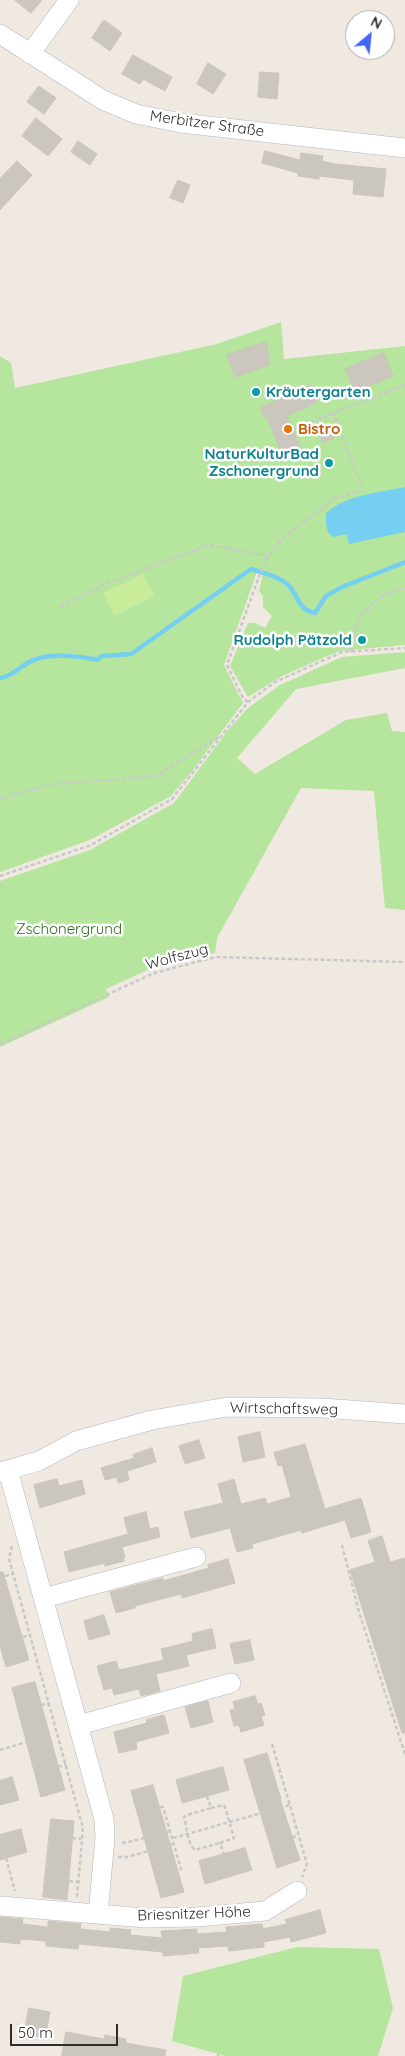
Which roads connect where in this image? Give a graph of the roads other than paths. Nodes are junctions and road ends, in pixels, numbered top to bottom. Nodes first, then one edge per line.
1 (69, 0) edge
2 (0, 34) edge
3 (30, 54) junction
4 (405, 148) edge
5 (405, 1414) edge
6 (4, 1471) edge
7 (196, 1557) dead end
8 (44, 1598) junction
9 (231, 1683) dead end
10 (79, 1725) junction
11 (298, 1891) road end
12 (9, 1907) edge
13 (98, 1914) junction

1 - 3 street
2 - 3 street, Merbitzer Straße
3 - 4 street, Merbitzer Straße
5 - 6 street, Wirtschaftsweg
6 - 8 street
7 - 8 street
8 - 10 street
9 - 10 street
10 - 13 street
11 - 13 street, Briesnitzer Höhe
12 - 13 street, Briesnitzer Höhe

